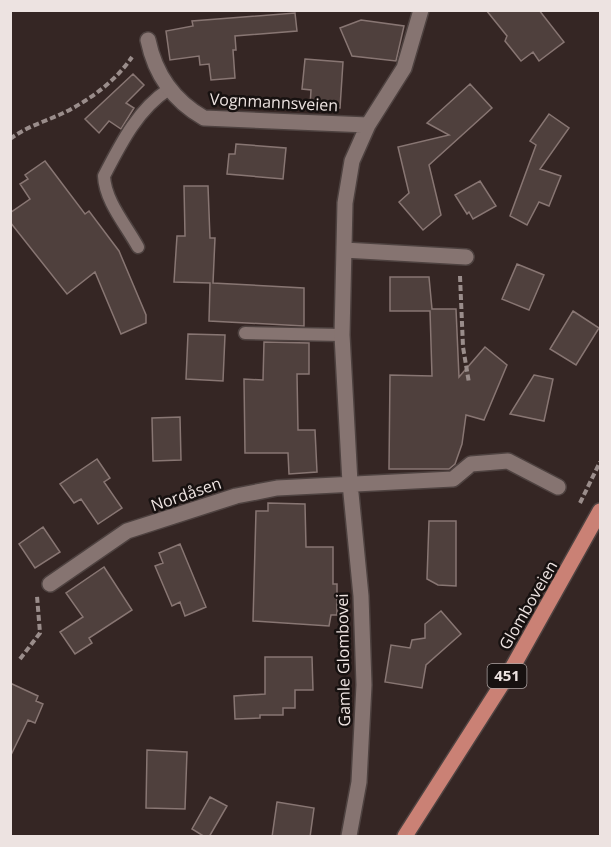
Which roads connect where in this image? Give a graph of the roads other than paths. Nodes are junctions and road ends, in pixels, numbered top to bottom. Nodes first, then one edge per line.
1 (421, 10) edge
2 (148, 40) road end
3 (169, 89) junction
4 (368, 125) junction
5 (138, 247) dead end
6 (344, 250) junction
7 (461, 257) road end
8 (245, 333) dead end
9 (342, 335) junction
10 (350, 483) junction
11 (558, 487) dead end
12 (600, 511) edge
13 (50, 584) road end
14 (349, 837) edge
15 (405, 837) edge

1 - 4 street, Gamle Glombovei
2 - 3 street, Vognmannsveien
3 - 4 street, Vognmannsveien
3 - 5 lane
4 - 6 street, Gamle Glombovei
6 - 7 street
6 - 9 street, Gamle Glombovei
8 - 9 lane
9 - 10 street, Gamle Glombovei
10 - 11 street
10 - 13 street, Nordåsen
10 - 14 street, Gamle Glombovei
12 - 15 main road, Glomboveien / 451

